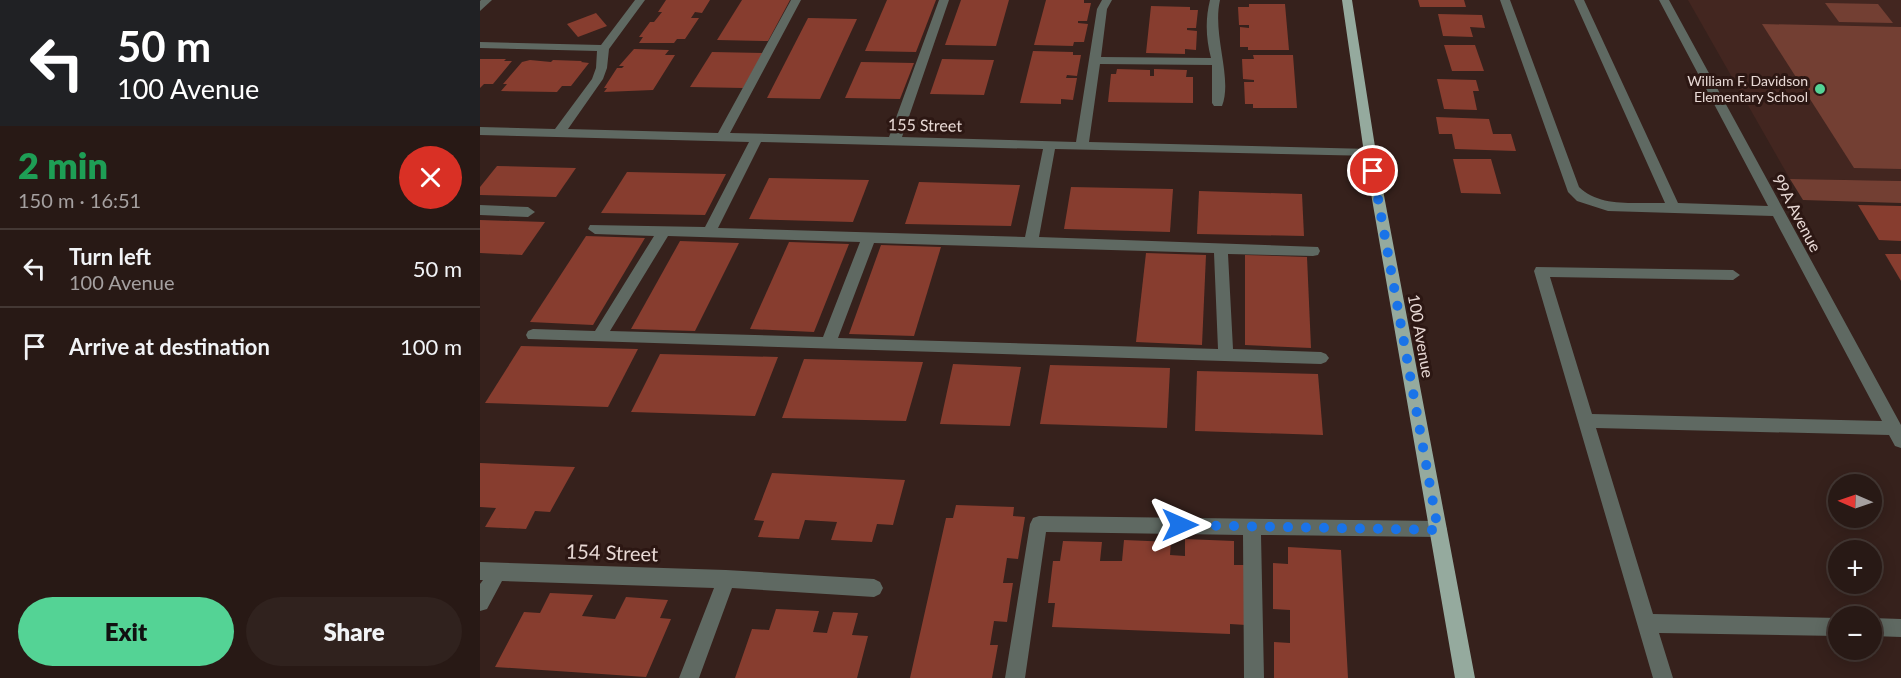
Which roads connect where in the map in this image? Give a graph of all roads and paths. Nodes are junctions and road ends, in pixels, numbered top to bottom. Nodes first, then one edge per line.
1 (487, 0) edge
2 (640, 0) edge
3 (796, 0) edge
4 (944, 0) edge
5 (1107, 0) edge
6 (1215, 0) edge
7 (1347, 0) edge
8 (1505, 0) edge
9 (1580, 0) edge
10 (1664, 0) edge
11 (480, 8) edge
12 (480, 45) edge
13 (604, 48) junction
14 (1094, 60) junction
15 (1217, 62) junction
16 (1218, 103) dead end
17 (480, 131) edge
18 (558, 133) junction
19 (722, 137) junction
20 (757, 138) junction
21 (894, 141) junction
22 (1050, 145) junction
23 (1082, 146) junction
24 (1370, 153) junction
25 (1674, 208) junction
26 (480, 210) edge
27 (1777, 211) junction
28 (528, 212) dead end
29 (595, 229) dead end
30 (664, 231) junction
31 (709, 233) junction
32 (869, 238) junction
33 (1031, 243) junction
34 (1221, 249) junction
35 (1313, 251) dead end
36 (1733, 275) dead end
37 (533, 335) dead end
38 (599, 337) junction
39 (828, 343) junction
40 (1226, 355) junction
41 (1321, 358) dead end
42 (1586, 421) junction
43 (1897, 434) edge
44 (1252, 525) junction
45 (1438, 530) junction
46 (489, 571) edge
47 (726, 579) junction
48 (874, 588) dead end
49 (480, 602) edge
50 (1646, 623) junction
51 (1828, 627) edge
52 (1882, 627) edge
53 (1901, 628) edge
54 (689, 678) edge
55 (1015, 678) edge
56 (1254, 678) edge
57 (1466, 678) edge
58 (1663, 678) edge

1 - 11 street
2 - 13 street
3 - 19 street
4 - 21 street
5 - 14 street
6 - 15 street
7 - 24 main road, 100 Avenue
8 - 25 street
9 - 25 street
10 - 27 street, 99A Avenue
12 - 13 street
13 - 18 street
14 - 15 street
14 - 23 street
15 - 16 street
17 - 18 street, 155 Street
18 - 19 street, 155 Street
19 - 20 street, 155 Street
20 - 21 street, 155 Street
20 - 31 street
21 - 22 street, 155 Street
22 - 23 street, 155 Street
22 - 33 street
23 - 24 street, 155 Street
24 - 45 main road, 100 Avenue
25 - 27 street
26 - 28 street
27 - 43 street, 99A Avenue
29 - 30 street
30 - 31 street
30 - 38 street
31 - 32 street
32 - 33 street
32 - 39 street
33 - 34 street
34 - 35 street
34 - 40 street
36 - 42 street
37 - 38 street
38 - 39 street
39 - 40 street
40 - 41 street
42 - 43 street
42 - 50 street
44 - 45 street
44 - 55 street
44 - 56 street
45 - 57 main road, 100 Avenue
46 - 47 street, 154 Street
46 - 49 street, 154 Street
47 - 48 street, 154 Street
47 - 54 street
50 - 51 street
50 - 58 street
52 - 53 street

